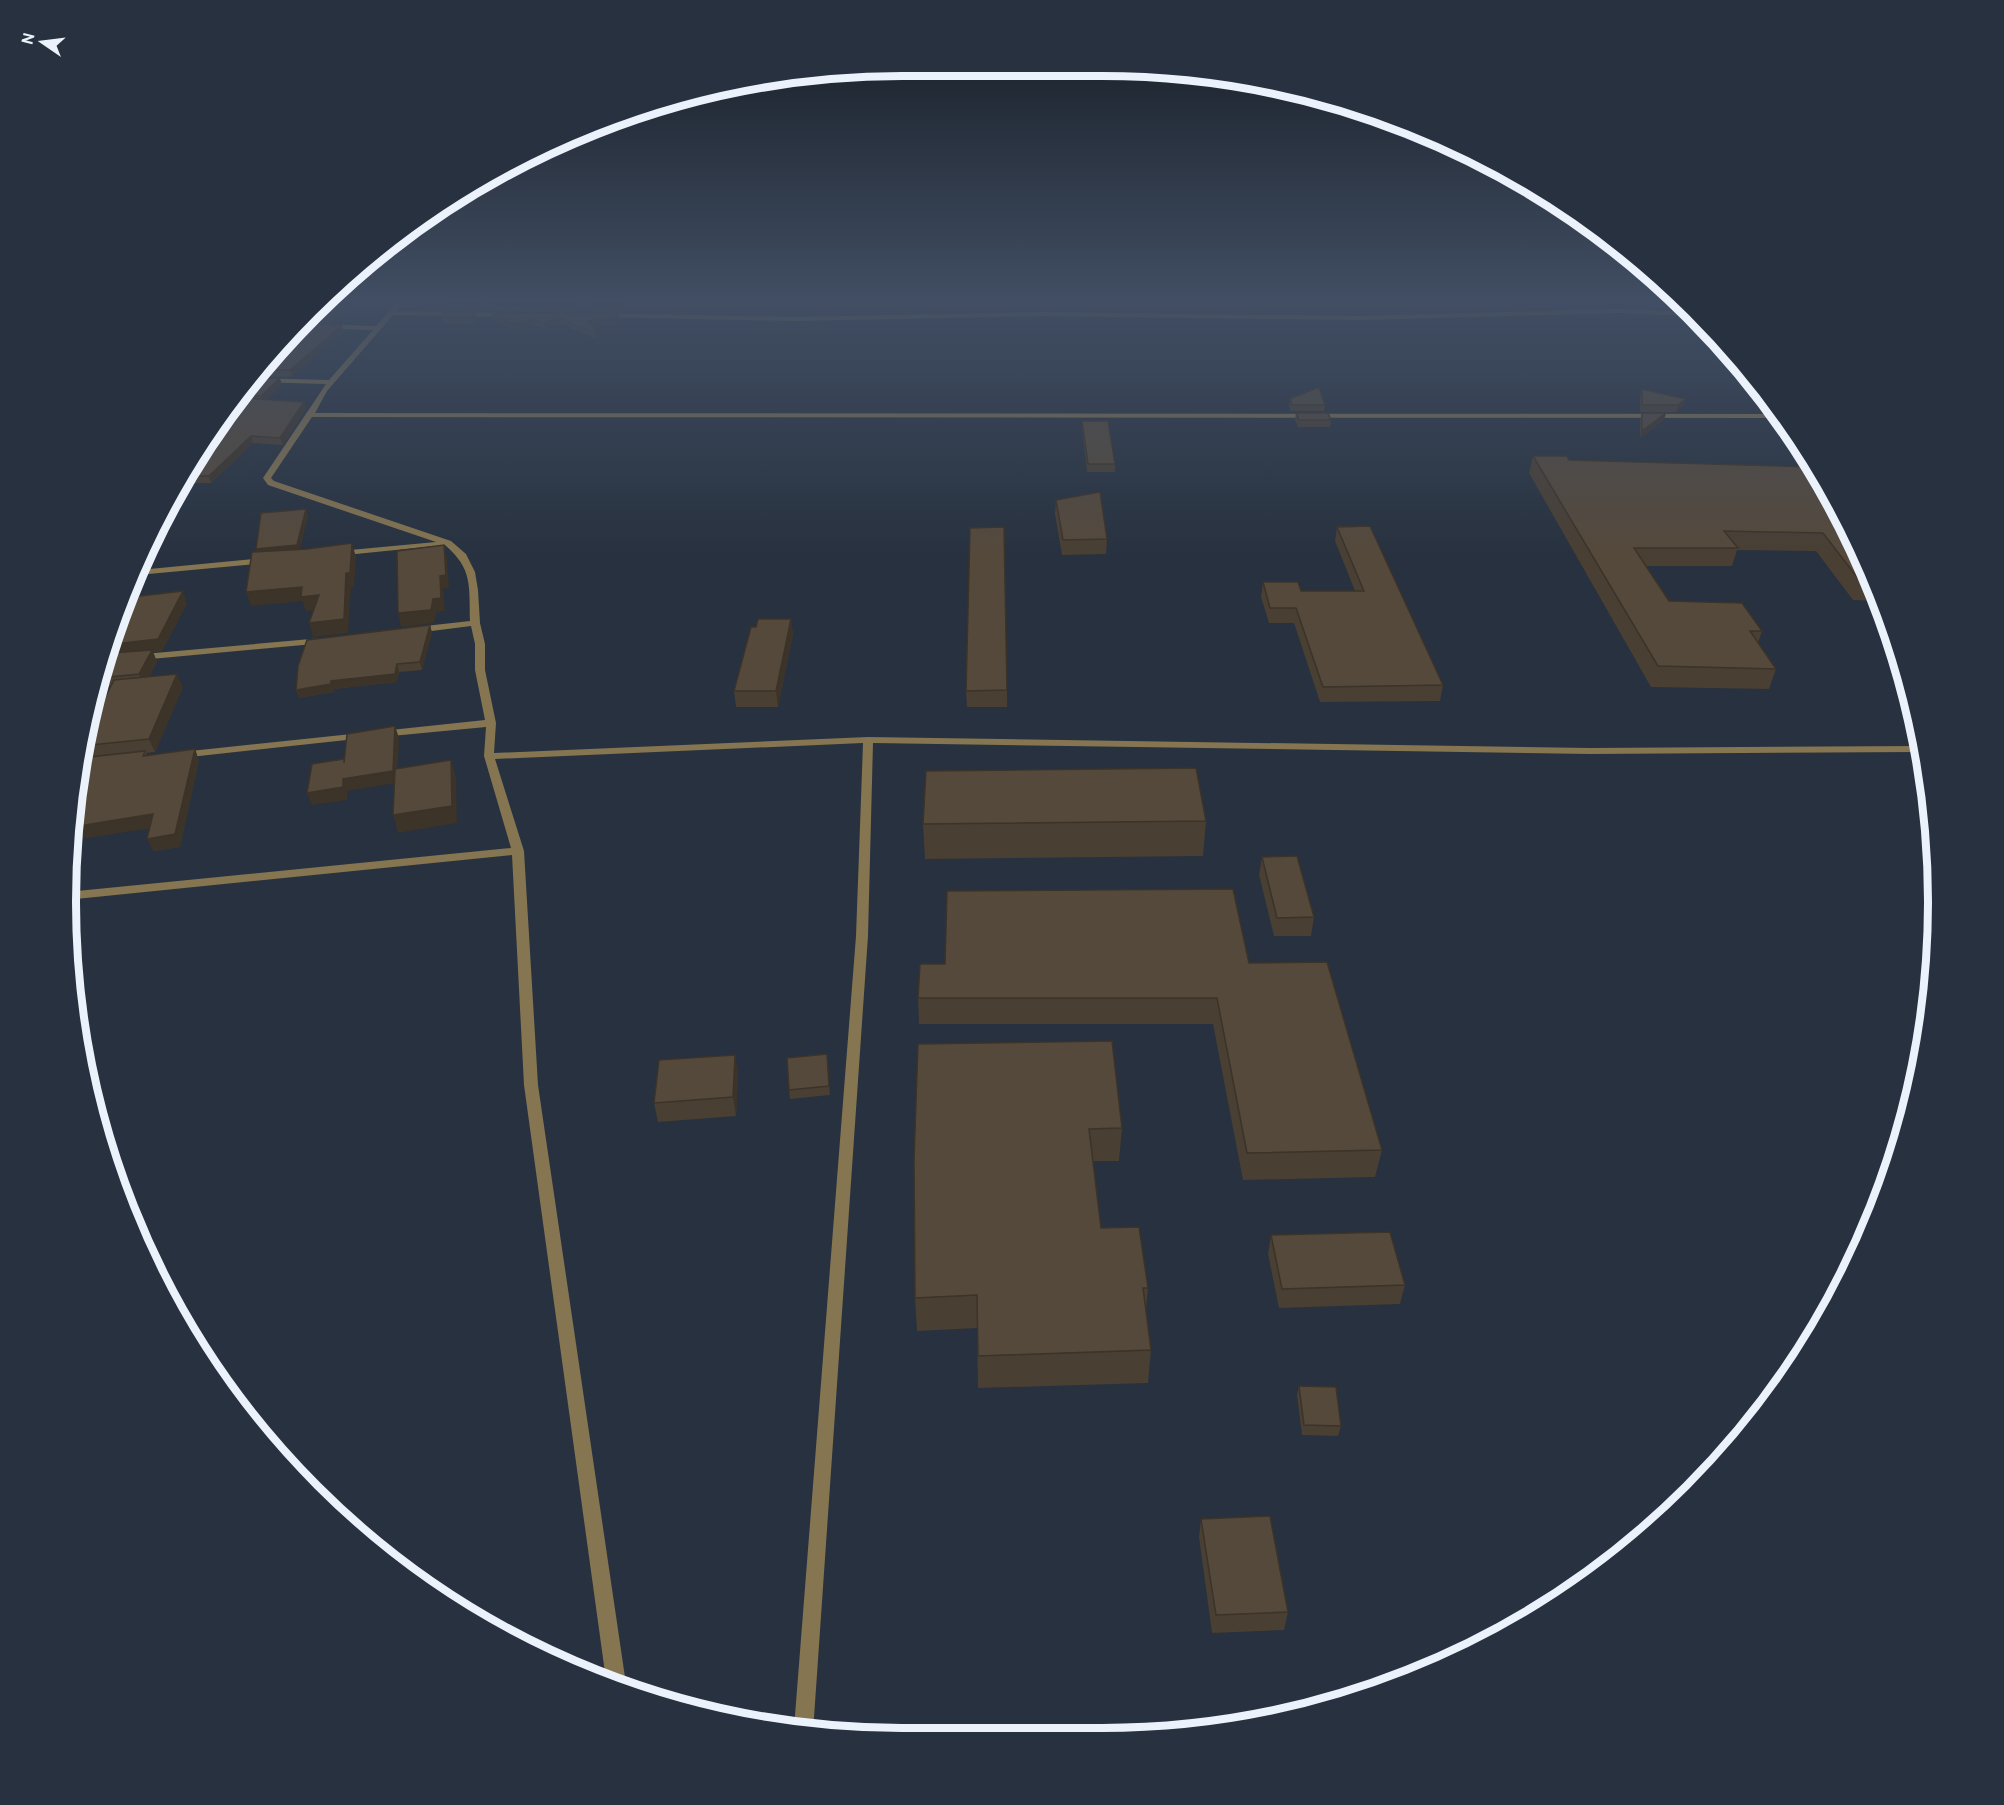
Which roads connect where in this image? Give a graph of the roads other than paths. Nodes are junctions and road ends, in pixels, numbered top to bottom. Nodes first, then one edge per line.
1 (326, 387) edge
2 (310, 415) junction
3 (1768, 416) edge
4 (448, 543) junction
5 (332, 555) edge
6 (276, 560) edge
7 (145, 572) edge
8 (475, 623) junction
9 (405, 631) edge
10 (335, 640) edge
11 (113, 660) edge
12 (491, 723) junction
13 (868, 740) junction
14 (1913, 749) edge
15 (174, 755) edge
16 (489, 756) junction
17 (518, 851) junction
18 (76, 895) edge
19 (615, 1677) edge
20 (805, 1722) edge

1 - 2 street
2 - 3 street
2 - 4 street
4 - 5 street
4 - 8 street
6 - 7 street
8 - 9 street
8 - 12 street
10 - 11 street
12 - 15 street
12 - 16 street
13 - 14 street
13 - 16 street
13 - 20 street
16 - 17 street
17 - 18 street
17 - 19 street

